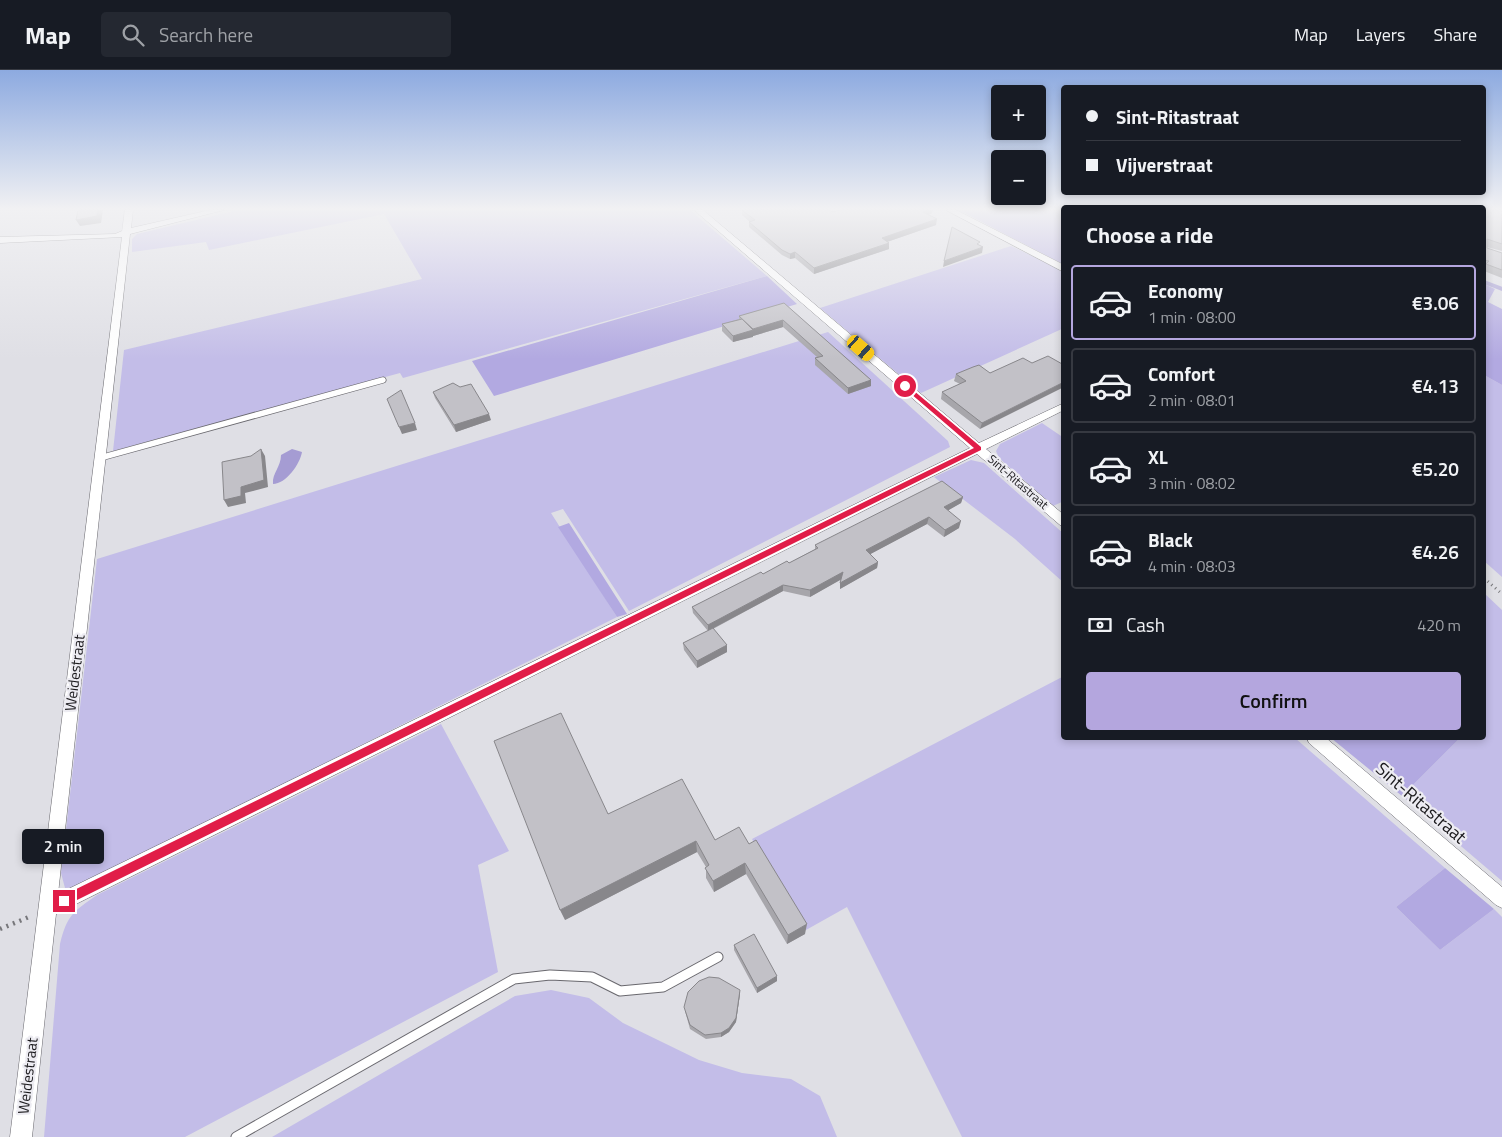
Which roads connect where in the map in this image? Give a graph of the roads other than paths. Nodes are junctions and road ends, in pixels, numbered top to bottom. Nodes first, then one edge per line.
1 (123, 260) edge
2 (757, 260) edge
3 (1048, 260) edge
4 (1061, 266) edge
5 (383, 380) dead end
6 (1061, 408) edge
7 (979, 449) junction
8 (100, 458) junction
9 (1061, 519) edge
10 (1317, 740) edge
11 (1502, 899) edge
12 (47, 909) junction
13 (718, 957) dead end
14 (21, 1137) edge
15 (236, 1137) edge

1 - 8 street, Weidestraat
2 - 7 street, Sint-Ritastraat
3 - 4 street
5 - 8 lane
6 - 7 street
7 - 9 street, Sint-Ritastraat
7 - 12 street
8 - 12 street, Weidestraat
10 - 11 street, Sint-Ritastraat
12 - 14 street, Weidestraat
13 - 15 lane

